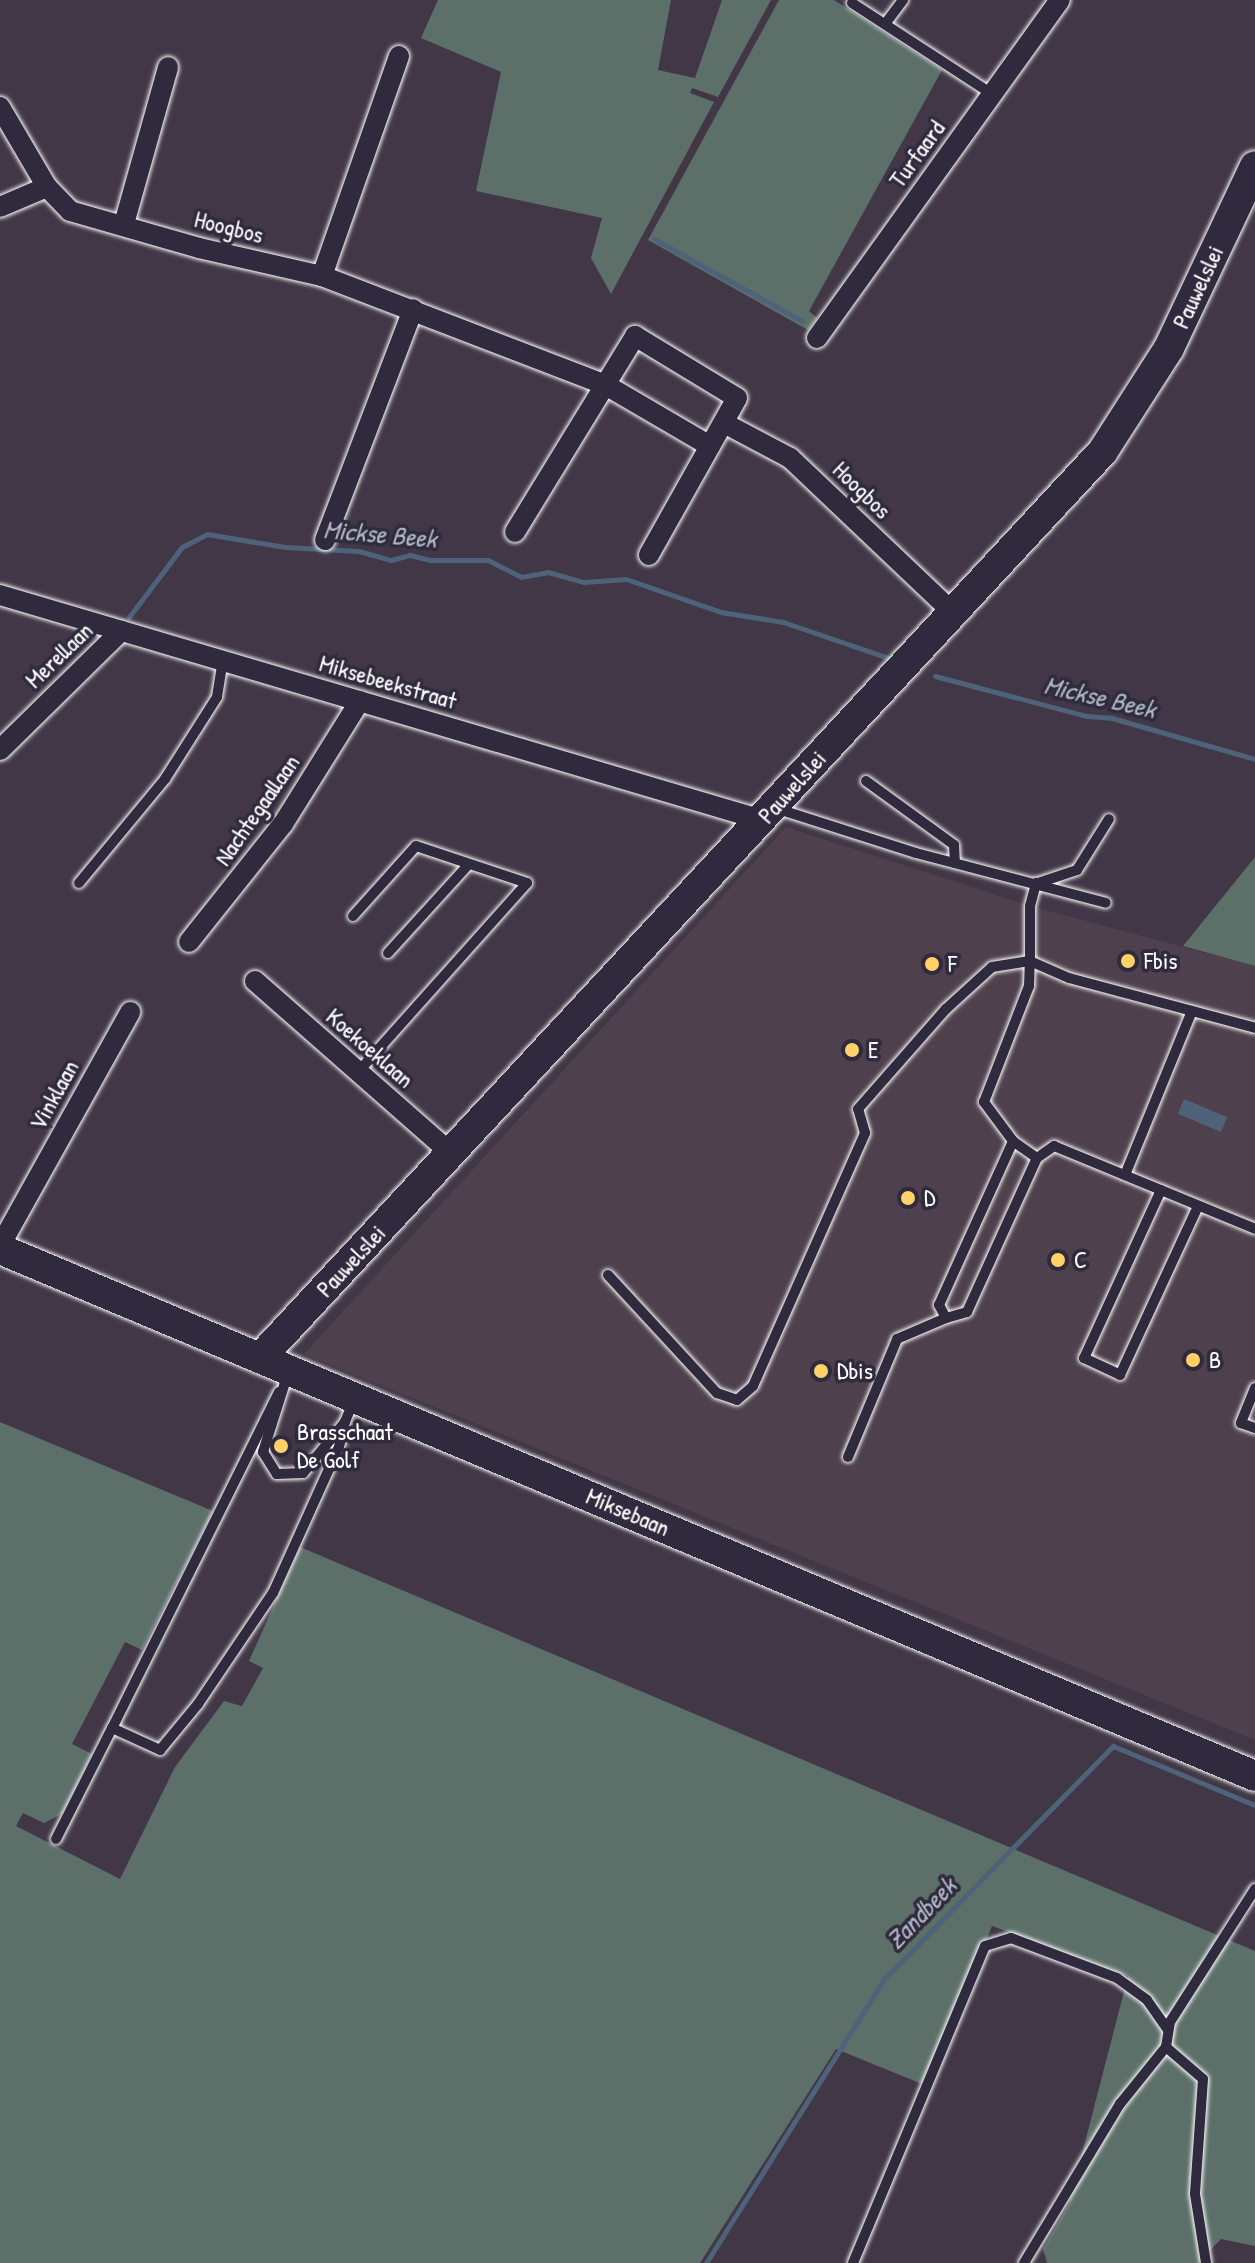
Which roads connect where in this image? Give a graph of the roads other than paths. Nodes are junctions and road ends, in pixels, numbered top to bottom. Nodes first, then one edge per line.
1 (903, 0) edge
2 (1060, 0) edge
3 (852, 3) dead end
4 (885, 24) junction
5 (399, 56) dead end
6 (168, 67) dead end
7 (992, 94) junction
8 (0, 107) edge
9 (1255, 166) edge
10 (47, 187) junction
11 (0, 207) edge
12 (124, 224) junction
13 (322, 276) junction
14 (413, 309) junction
15 (817, 338) dead end
16 (604, 384) junction
17 (724, 423) junction
18 (710, 446) junction
19 (515, 532) dead end
20 (325, 540) dead end
21 (649, 555) dead end
22 (0, 595) edge
23 (952, 612) junction
24 (121, 631) junction
25 (223, 661) junction
26 (360, 701) junction
27 (0, 750) edge
28 (866, 781) dead end
29 (768, 814) junction
30 (1109, 819) dead end
31 (955, 863) junction
32 (469, 864) junction
33 (79, 883) dead end
34 (1036, 883) junction
35 (1106, 903) dead end
36 (353, 916) dead end
37 (189, 942) dead end
38 (388, 953) dead end
39 (1030, 961) junction
40 (255, 981) dead end
41 (1192, 1011) junction
42 (130, 1012) dead end
43 (1255, 1028) edge
44 (358, 1072) junction
45 (1013, 1141) junction
46 (452, 1154) junction
47 (1037, 1158) junction
48 (1125, 1175) junction
49 (1161, 1190) junction
50 (1198, 1206) junction
51 (1255, 1229) edge
52 (0, 1248) edge
53 (608, 1275) dead end
54 (946, 1318) junction
55 (260, 1358) junction
56 (284, 1382) junction
57 (1255, 1388) edge
58 (350, 1410) junction
59 (1255, 1428) edge
60 (848, 1457) dead end
61 (112, 1728) junction
62 (1255, 1776) edge
63 (56, 1839) dead end
64 (1255, 1889) edge
65 (1167, 2029) junction
66 (1166, 2047) junction
67 (853, 2263) edge
68 (1024, 2263) edge
69 (1206, 2263) edge

1 - 4 lane
2 - 7 street, Turfaard
3 - 4 lane
4 - 7 lane
5 - 13 street
6 - 12 street
7 - 15 street, Turfaard
8 - 10 street, Hoogbos
9 - 23 street, Pauwelslei
10 - 11 street
10 - 12 street, Hoogbos
12 - 13 street, Hoogbos
13 - 14 street, Hoogbos
14 - 16 street, Hoogbos
14 - 20 street
16 - 17 street
16 - 18 street, Hoogbos
16 - 19 street
17 - 18 street
17 - 23 street, Hoogbos
18 - 21 street
22 - 24 street, Miksebeekstraat
23 - 29 street, Pauwelslei
24 - 25 street, Miksebeekstraat
24 - 27 street, Merellaan
25 - 26 street, Miksebeekstraat
25 - 33 lane
26 - 29 street, Miksebeekstraat
26 - 37 street, Nachtegaallaan
28 - 31 lane
29 - 31 lane
29 - 46 street, Pauwelslei
30 - 34 lane
31 - 34 lane
32 - 36 lane
32 - 38 lane
32 - 44 lane
34 - 35 lane
34 - 39 lane
39 - 41 lane
39 - 45 lane
39 - 53 lane
40 - 44 street, Koekoeklaan
41 - 43 lane
41 - 48 lane
42 - 52 street, Vinklaan
44 - 46 street, Koekoeklaan
45 - 47 lane
45 - 54 lane
46 - 55 street, Pauwelslei
47 - 48 lane
47 - 54 lane
48 - 49 lane
49 - 50 lane
49 - 50 lane
50 - 51 lane
52 - 55 street, Miksebaan
54 - 60 lane
55 - 56 street, Miksebaan
56 - 58 street, Miksebaan
56 - 58 lane
56 - 61 lane
57 - 59 lane
58 - 61 lane
58 - 62 street, Miksebaan
61 - 63 lane
64 - 65 lane
65 - 66 lane
65 - 67 lane
66 - 68 lane
66 - 69 lane

